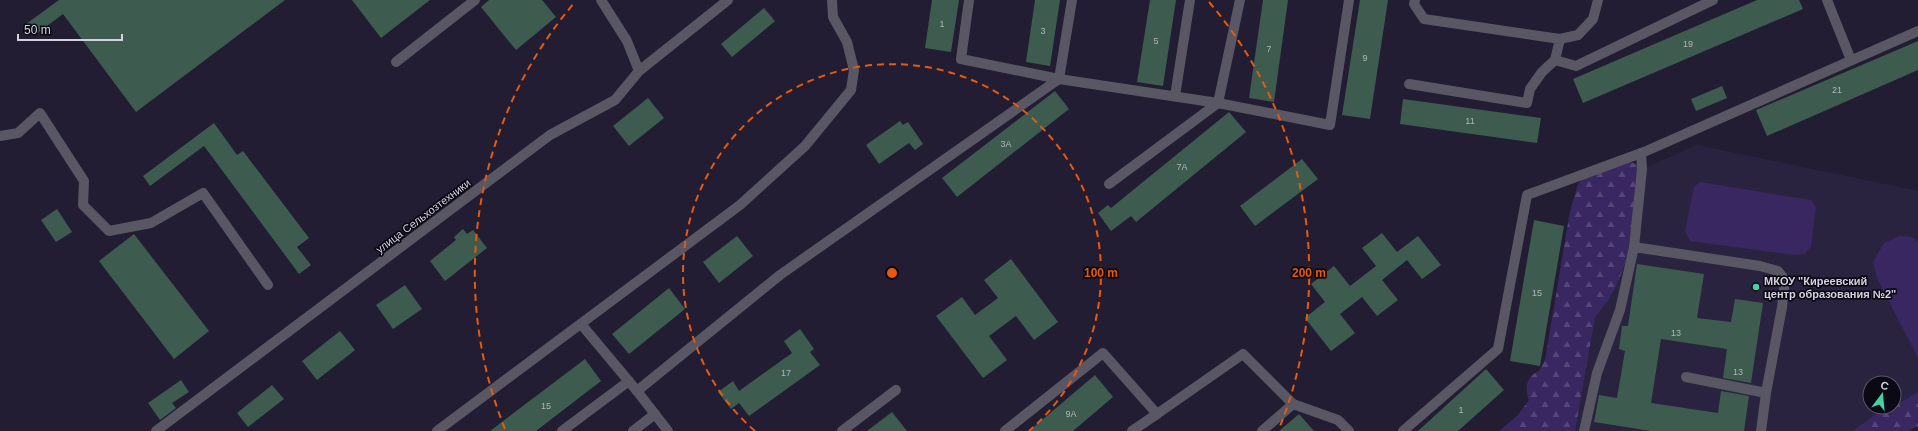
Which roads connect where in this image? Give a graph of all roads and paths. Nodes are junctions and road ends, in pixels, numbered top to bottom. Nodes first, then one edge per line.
1 (475, 0) edge
2 (601, 0) edge
3 (728, 0) edge
4 (832, 0) edge
5 (969, 0) edge
6 (1072, 0) edge
7 (1190, 0) edge
8 (1240, 0) edge
9 (1349, 0) edge
10 (1415, 0) edge
11 (1598, 0) edge
12 (1712, 0) edge
13 (1827, 0) edge
14 (1918, 31) edge
15 (1560, 39) junction
16 (1555, 60) junction
17 (1851, 60) junction
18 (396, 62) dead end
19 (639, 71) junction
20 (1059, 79) junction
21 (1409, 84) dead end
22 (1175, 96) junction
23 (1218, 103) junction
24 (0, 136) edge
25 (1641, 153) junction
26 (1109, 184) dead end
27 (1634, 247) junction
28 (268, 285) dead end
29 (581, 324) junction
30 (1686, 377) dead end
31 (629, 381) junction
32 (896, 390) dead end
33 (637, 391) junction
34 (1766, 393) junction
35 (1293, 404) junction
36 (655, 414) junction
37 (1157, 414) junction
38 (156, 431) edge
39 (437, 431) edge
40 (562, 431) edge
41 (633, 431) edge
42 (668, 431) edge
43 (842, 431) edge
44 (1006, 431) edge
45 (1132, 431) edge
46 (1262, 431) edge
47 (1349, 431) edge
48 (1403, 431) edge
49 (1584, 431) edge
50 (1761, 431) edge

1 - 18 street
2 - 19 street
3 - 19 street, улица Сельхозтехники
4 - 29 street
5 - 20 street
6 - 20 street
7 - 22 street
8 - 23 street
9 - 23 street
10 - 15 street
11 - 15 street
12 - 16 street
13 - 17 street
14 - 17 street
15 - 16 street
16 - 21 street
17 - 25 street
19 - 38 street, улица Сельхозтехники
20 - 22 street
20 - 33 street
22 - 23 street
23 - 26 street
24 - 28 street
25 - 27 street
25 - 48 street
27 - 34 street
27 - 49 street
29 - 31 street
29 - 39 street
30 - 34 street
31 - 33 street
31 - 40 street
32 - 43 street
33 - 36 street
34 - 50 street
35 - 37 street
35 - 46 street
35 - 47 street
36 - 41 street
36 - 42 street
37 - 44 street
37 - 45 street

